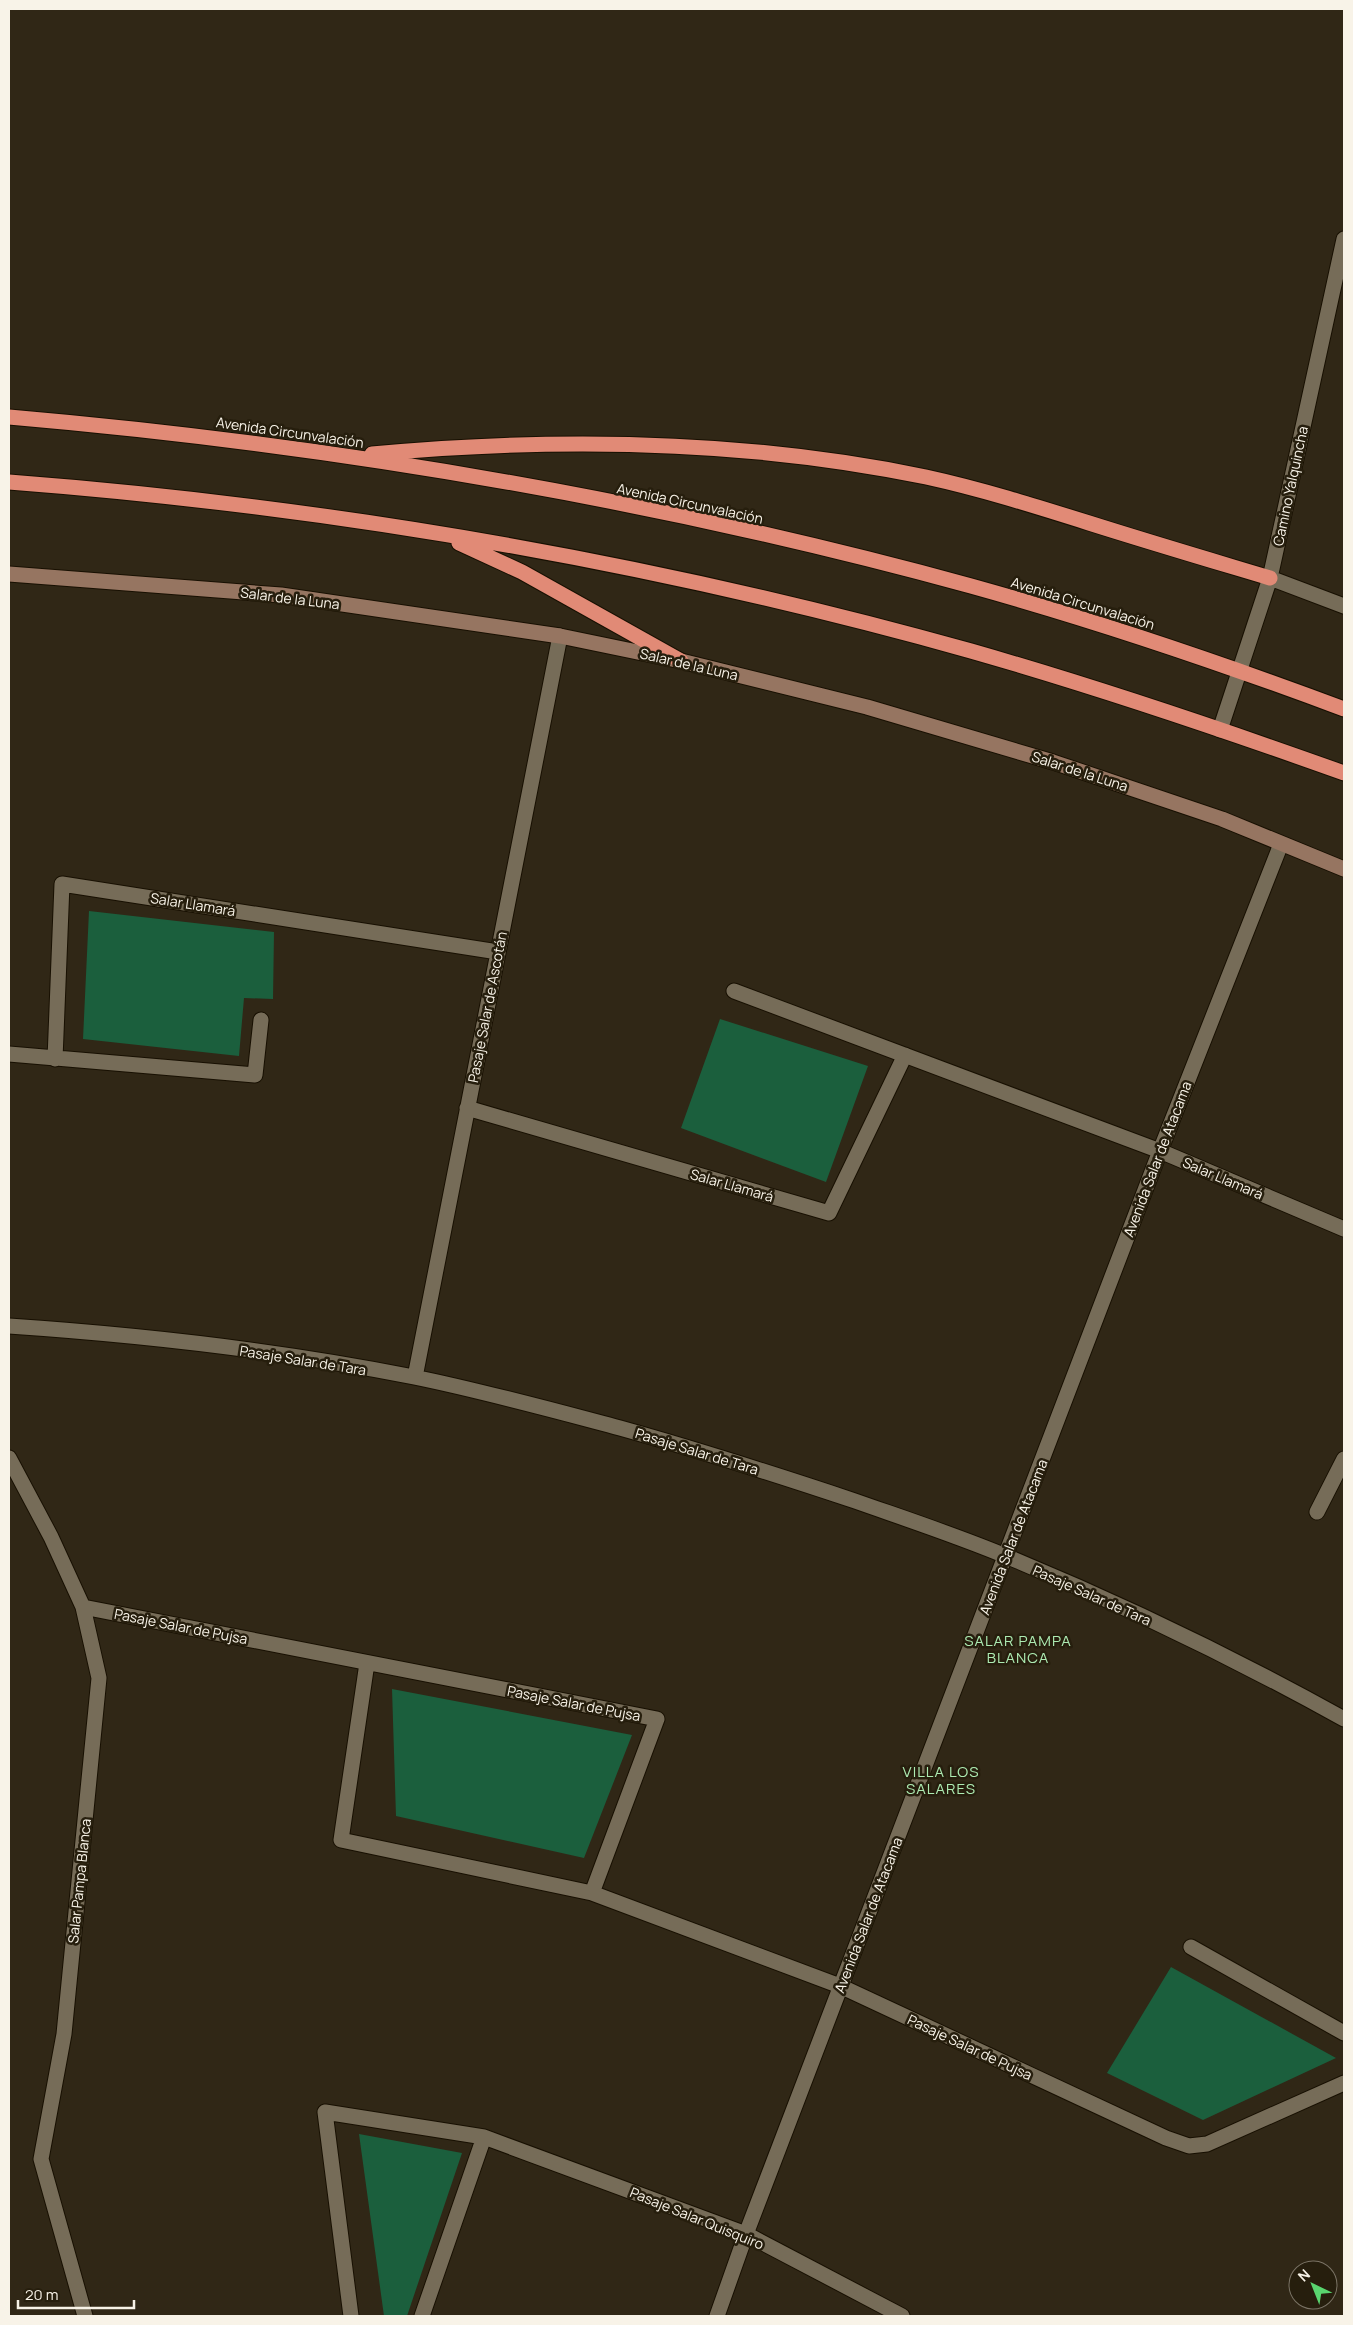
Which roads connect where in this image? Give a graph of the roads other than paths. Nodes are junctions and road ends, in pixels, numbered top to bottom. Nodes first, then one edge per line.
1 (1344, 239) edge
2 (9, 417) edge
3 (350, 456) junction
4 (9, 482) edge
5 (428, 530) junction
6 (9, 574) edge
7 (1270, 578) junction
8 (1344, 606) edge
9 (560, 636) junction
10 (681, 661) junction
11 (1240, 670) junction
12 (1344, 709) edge
13 (1220, 730) junction
14 (1344, 773) edge
15 (1281, 844) junction
16 (1344, 869) edge
17 (498, 952) junction
18 (734, 991) dead end
19 (261, 1020) dead end
20 (9, 1054) edge
21 (905, 1055) junction
22 (55, 1060) junction
23 (467, 1108) junction
24 (1160, 1151) junction
25 (1344, 1229) edge
26 (9, 1326) edge
27 (415, 1377) junction
28 (9, 1458) edge
29 (1344, 1458) edge
30 (1316, 1512) dead end
31 (1006, 1556) junction
32 (83, 1606) junction
33 (367, 1663) junction
34 (1344, 1719) edge
35 (592, 1893) junction
36 (1191, 1946) dead end
37 (840, 1986) junction
38 (1344, 2033) edge
39 (1344, 2083) edge
40 (484, 2137) junction
41 (746, 2234) junction
42 (86, 2316) edge
43 (351, 2316) edge
44 (422, 2316) edge
45 (718, 2316) edge
46 (902, 2316) edge

1 - 7 street, Camino Yalquincha
2 - 3 highway, Avenida Circunvalación
3 - 7 highway
3 - 11 highway, Avenida Circunvalación
4 - 5 highway
5 - 10 highway
5 - 13 highway
6 - 9 street, Salar de la Luna
7 - 8 street
7 - 11 street, Camino Yalquincha
9 - 10 street, Salar de la Luna
9 - 17 street, Pasaje Salar de Ascotán
10 - 15 street, Salar de la Luna
11 - 12 highway, Avenida Circunvalación
11 - 13 street, Camino Yalquincha
13 - 14 highway
15 - 16 street, Salar de la Luna
15 - 24 street, Avenida Salar de Atacama
17 - 22 street, Salar Llamará
17 - 23 street, Pasaje Salar de Ascotán
18 - 21 street, Salar Llamará
19 - 22 street
20 - 22 street
21 - 23 street, Salar Llamará
21 - 24 street, Salar Llamará
23 - 27 street, Pasaje Salar de Ascotán
24 - 25 street, Salar Llamará
24 - 31 street, Avenida Salar de Atacama
26 - 27 street, Pasaje Salar de Tara
27 - 31 street, Pasaje Salar de Tara
28 - 32 street, Salar Pampa Blanca
29 - 30 street
31 - 34 street, Pasaje Salar de Tara
31 - 37 street, Avenida Salar de Atacama
32 - 33 street, Pasaje Salar de Pujsa
32 - 42 street, Salar Pampa Blanca
33 - 35 street, Pasaje Salar de Pujsa
33 - 35 street, Pasaje Salar de Pujsa
35 - 37 street, Pasaje Salar de Pujsa
36 - 38 street
37 - 39 street, Pasaje Salar de Pujsa
37 - 41 street, Avenida Salar de Atacama
40 - 41 street, Pasaje Salar Quisquiro
40 - 43 street, Pasaje Salar Quisquiro
40 - 44 street
41 - 45 street, Avenida Salar de Atacama
41 - 46 street, Pasaje Salar Quisquiro

